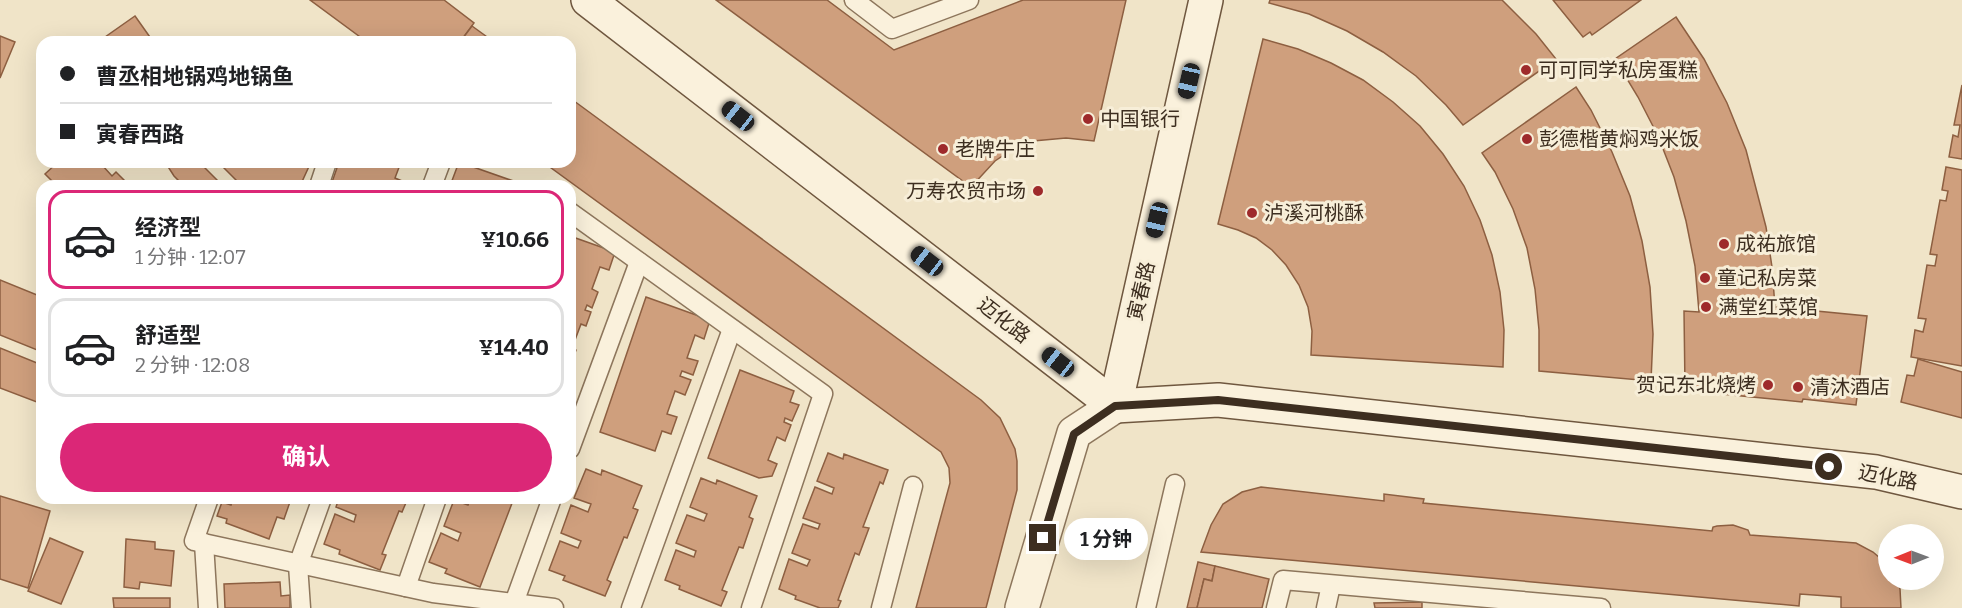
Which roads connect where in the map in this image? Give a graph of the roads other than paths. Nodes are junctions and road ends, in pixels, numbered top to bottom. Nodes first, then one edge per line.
1 (588, 0) edge
2 (854, 0) edge
3 (969, 0) edge
4 (1206, 0) edge
5 (879, 8) edge
6 (576, 216) edge
7 (639, 262) junction
8 (732, 329) junction
9 (1115, 406) junction
10 (576, 421) edge
11 (1175, 484) dead end
12 (913, 486) dead end
13 (1962, 492) edge
14 (207, 504) edge
15 (320, 504) edge
16 (435, 504) edge
17 (550, 504) edge
18 (204, 543) junction
19 (298, 564) junction
20 (1331, 585) junction
21 (406, 587) junction
22 (434, 601) edge
23 (514, 603) junction
24 (1481, 603) edge
25 (208, 608) edge
26 (301, 608) edge
27 (548, 608) edge
28 (631, 608) edge
29 (751, 608) edge
30 (880, 608) edge
31 (1022, 608) edge
32 (1146, 608) edge
33 (1276, 608) edge
34 (1326, 608) edge
35 (1601, 608) edge

1 - 9 street, 迈化路
2 - 5 lane
3 - 5 lane
4 - 9 street, 寅春路
6 - 7 lane
7 - 8 lane
7 - 10 lane
8 - 28 lane
8 - 29 lane
9 - 13 street, 迈化路
9 - 31 street
11 - 32 lane
12 - 30 lane
14 - 18 lane
15 - 19 lane
16 - 21 lane
17 - 23 lane
18 - 19 lane
18 - 25 lane
19 - 21 lane
19 - 26 lane
20 - 24 lane
20 - 33 lane
20 - 34 lane
21 - 22 lane
22 - 23 lane
23 - 27 lane
24 - 35 lane

